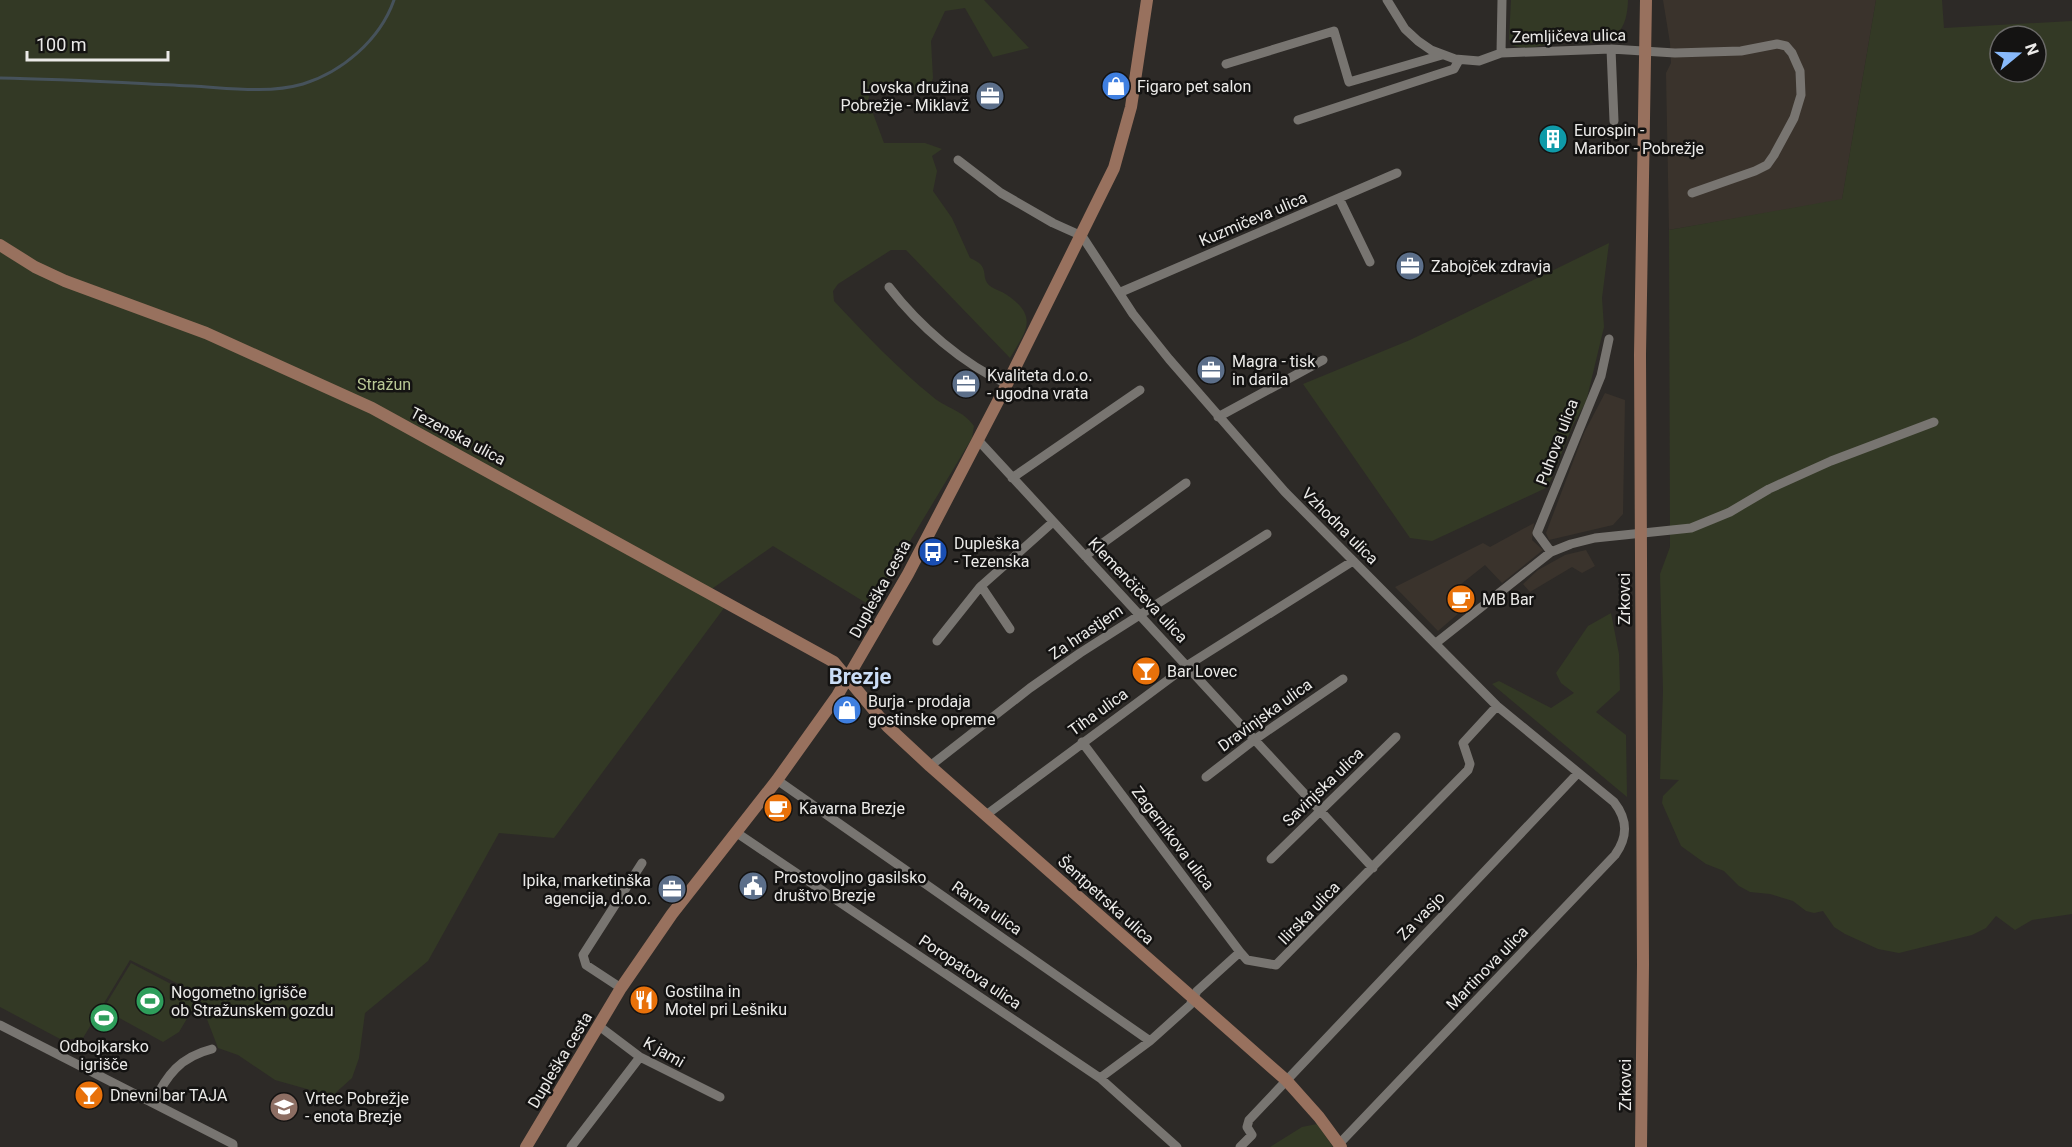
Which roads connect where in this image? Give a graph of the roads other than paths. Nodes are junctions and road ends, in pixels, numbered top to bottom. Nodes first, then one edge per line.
1 (1147, 0) edge
2 (1388, 0) edge
3 (1502, 0) edge
4 (1646, 0) edge
5 (1611, 49) junction
6 (1646, 51) junction
7 (1501, 53) junction
8 (1442, 55) junction
9 (1459, 60) junction
10 (1226, 64) dead end
11 (1298, 120) dead end
12 (1614, 121) dead end
13 (958, 160) dead end
14 (1396, 173) dead end
15 (1692, 193) dead end
16 (1339, 198) junction
17 (1082, 236) junction
18 (0, 245) edge
19 (1370, 262) dead end
20 (889, 287) dead end
21 (1121, 292) junction
22 (1610, 339) dead end
23 (1323, 360) dead end
24 (1007, 384) junction
25 (1140, 390) dead end
26 (1218, 417) junction
27 (1934, 422) dead end
28 (978, 440) junction
29 (1012, 478) junction
30 (1186, 483) dead end
31 (1053, 522) junction
32 (1640, 533) junction
33 (1267, 534) dead end
34 (1551, 552) junction
35 (1085, 556) junction
36 (1353, 561) junction
37 (981, 586) junction
38 (1140, 614) junction
39 (1010, 629) dead end
40 (937, 641) dead end
41 (1436, 644) junction
42 (1188, 665) junction
43 (848, 678) junction
44 (1343, 679) dead end
45 (1497, 706) junction
46 (1396, 737) dead end
47 (1254, 740) junction
48 (1082, 742) junction
49 (930, 766) junction
50 (1578, 773) junction
51 (1206, 777) dead end
52 (777, 780) junction
53 (1614, 802) joint
54 (1320, 811) junction
55 (986, 815) junction
56 (737, 833) junction
57 (1271, 859) dead end
58 (642, 862) dead end
59 (1373, 868) junction
60 (1240, 952) junction
61 (621, 988) junction
62 (1193, 999) junction
63 (0, 1025) edge
64 (599, 1026) junction
65 (1150, 1041) junction
66 (212, 1049) dead end
67 (640, 1057) junction
68 (1100, 1078) junction
69 (1286, 1080) junction
70 (720, 1096) dead end
71 (153, 1103) junction
72 (1340, 1145) edge
73 (233, 1147) edge
74 (526, 1147) edge
75 (571, 1147) edge
76 (1178, 1147) edge
77 (1240, 1147) edge
78 (1641, 1147) edge

1 - 17 street, Dupleška cesta
2 - 8 street, Zemljičeva ulica
3 - 7 street
4 - 6 street
5 - 6 street, Zemljičeva ulica
5 - 7 street, Zemljičeva ulica
5 - 12 street
6 - 15 street, Zemljičeva ulica
6 - 32 street, Zrkovci
7 - 9 street, Zemljičeva ulica
8 - 9 street, Zemljičeva ulica
8 - 10 street
9 - 11 street, Zemljičeva ulica
13 - 17 street
14 - 16 street, Kuzmičeva ulica
16 - 19 street
16 - 21 street, Kuzmičeva ulica
17 - 21 street, Vzhodna ulica
17 - 24 street, Dupleška cesta
18 - 43 street, Tezenska ulica
20 - 24 street
21 - 26 street, Vzhodna ulica
22 - 34 street, Puhova ulica
23 - 26 street
24 - 28 street, Dupleška cesta
25 - 29 street
26 - 36 street, Vzhodna ulica
27 - 32 street
28 - 29 street, Klemenčičeva ulica
28 - 43 street, Dupleška cesta
29 - 31 street, Klemenčičeva ulica
30 - 35 street
31 - 35 street, Klemenčičeva ulica
31 - 37 street
32 - 34 street
32 - 78 street, Zrkovci
33 - 38 street, Za hrastjem
34 - 41 street
35 - 38 street, Klemenčičeva ulica
36 - 41 street, Vzhodna ulica
36 - 42 street, Tiha ulica
37 - 39 street
37 - 40 street
38 - 42 street, Klemenčičeva ulica
38 - 49 street, Za hrastjem
41 - 45 street, Vzhodna ulica
42 - 47 street, Klemenčičeva ulica
42 - 48 street, Tiha ulica
43 - 49 street, Šentpetrska ulica
43 - 52 street, Dupleška cesta
44 - 47 street, Dravinjska ulica
45 - 50 street, Vzhodna ulica
45 - 59 street, Ilirska ulica
46 - 54 street, Savinjska ulica
47 - 51 street, Dravinjska ulica
47 - 54 street, Klemenčičeva ulica
48 - 55 street, Tiha ulica
48 - 60 street, Zagernikova ulica
49 - 55 street, Šentpetrska ulica
50 - 53 street, Vzhodna ulica
50 - 69 street, Za vasjo
52 - 56 street, Dupleška cesta
52 - 65 street, Ravna ulica
53 - 72 street, Martinova ulica
54 - 57 street, Savinjska ulica
54 - 59 street, Klemenčičeva ulica
55 - 62 street, Šentpetrska ulica
56 - 61 street, Dupleška cesta
56 - 68 street, Poropatova ulica
58 - 61 street
59 - 60 street, Ilirska ulica
60 - 62 street
61 - 64 street, Dupleška cesta
62 - 65 street
62 - 69 street, Šentpetrska ulica
63 - 71 street
64 - 67 street, K jami
64 - 74 street, Dupleška cesta
65 - 68 street
66 - 71 street
67 - 70 street, K jami
67 - 75 street
68 - 76 street, Poropatova ulica
69 - 72 street, Šentpetrska ulica
69 - 77 street, Za vasjo
71 - 73 street

